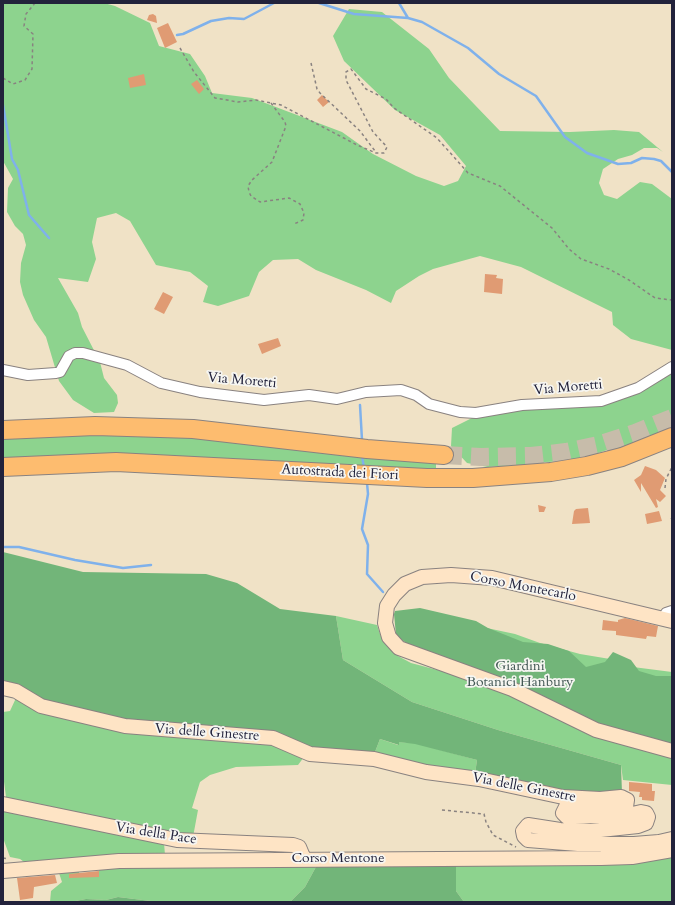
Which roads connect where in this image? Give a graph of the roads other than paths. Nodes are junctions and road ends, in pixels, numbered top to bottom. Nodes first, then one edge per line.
1 (672, 366) edge
2 (3, 370) edge
3 (3, 430) edge
4 (672, 437) edge
5 (444, 455) tunnel mouth
6 (3, 467) edge
7 (669, 616) edge
8 (3, 688) edge
9 (672, 751) edge
10 (3, 804) edge
11 (672, 839) edge
12 (672, 850) edge
13 (304, 859) junction
14 (3, 871) edge

1 - 2 street, Via Moretti
3 - 5 highway, Autostrada dei Fiori
4 - 6 highway, Autostrada dei Fiori
7 - 9 street, Corso Montecarlo
8 - 11 street, Via delle Ginestre
10 - 13 street, Via della Pace
12 - 13 street, Corso Mentone
13 - 14 street, Corso Mentone

